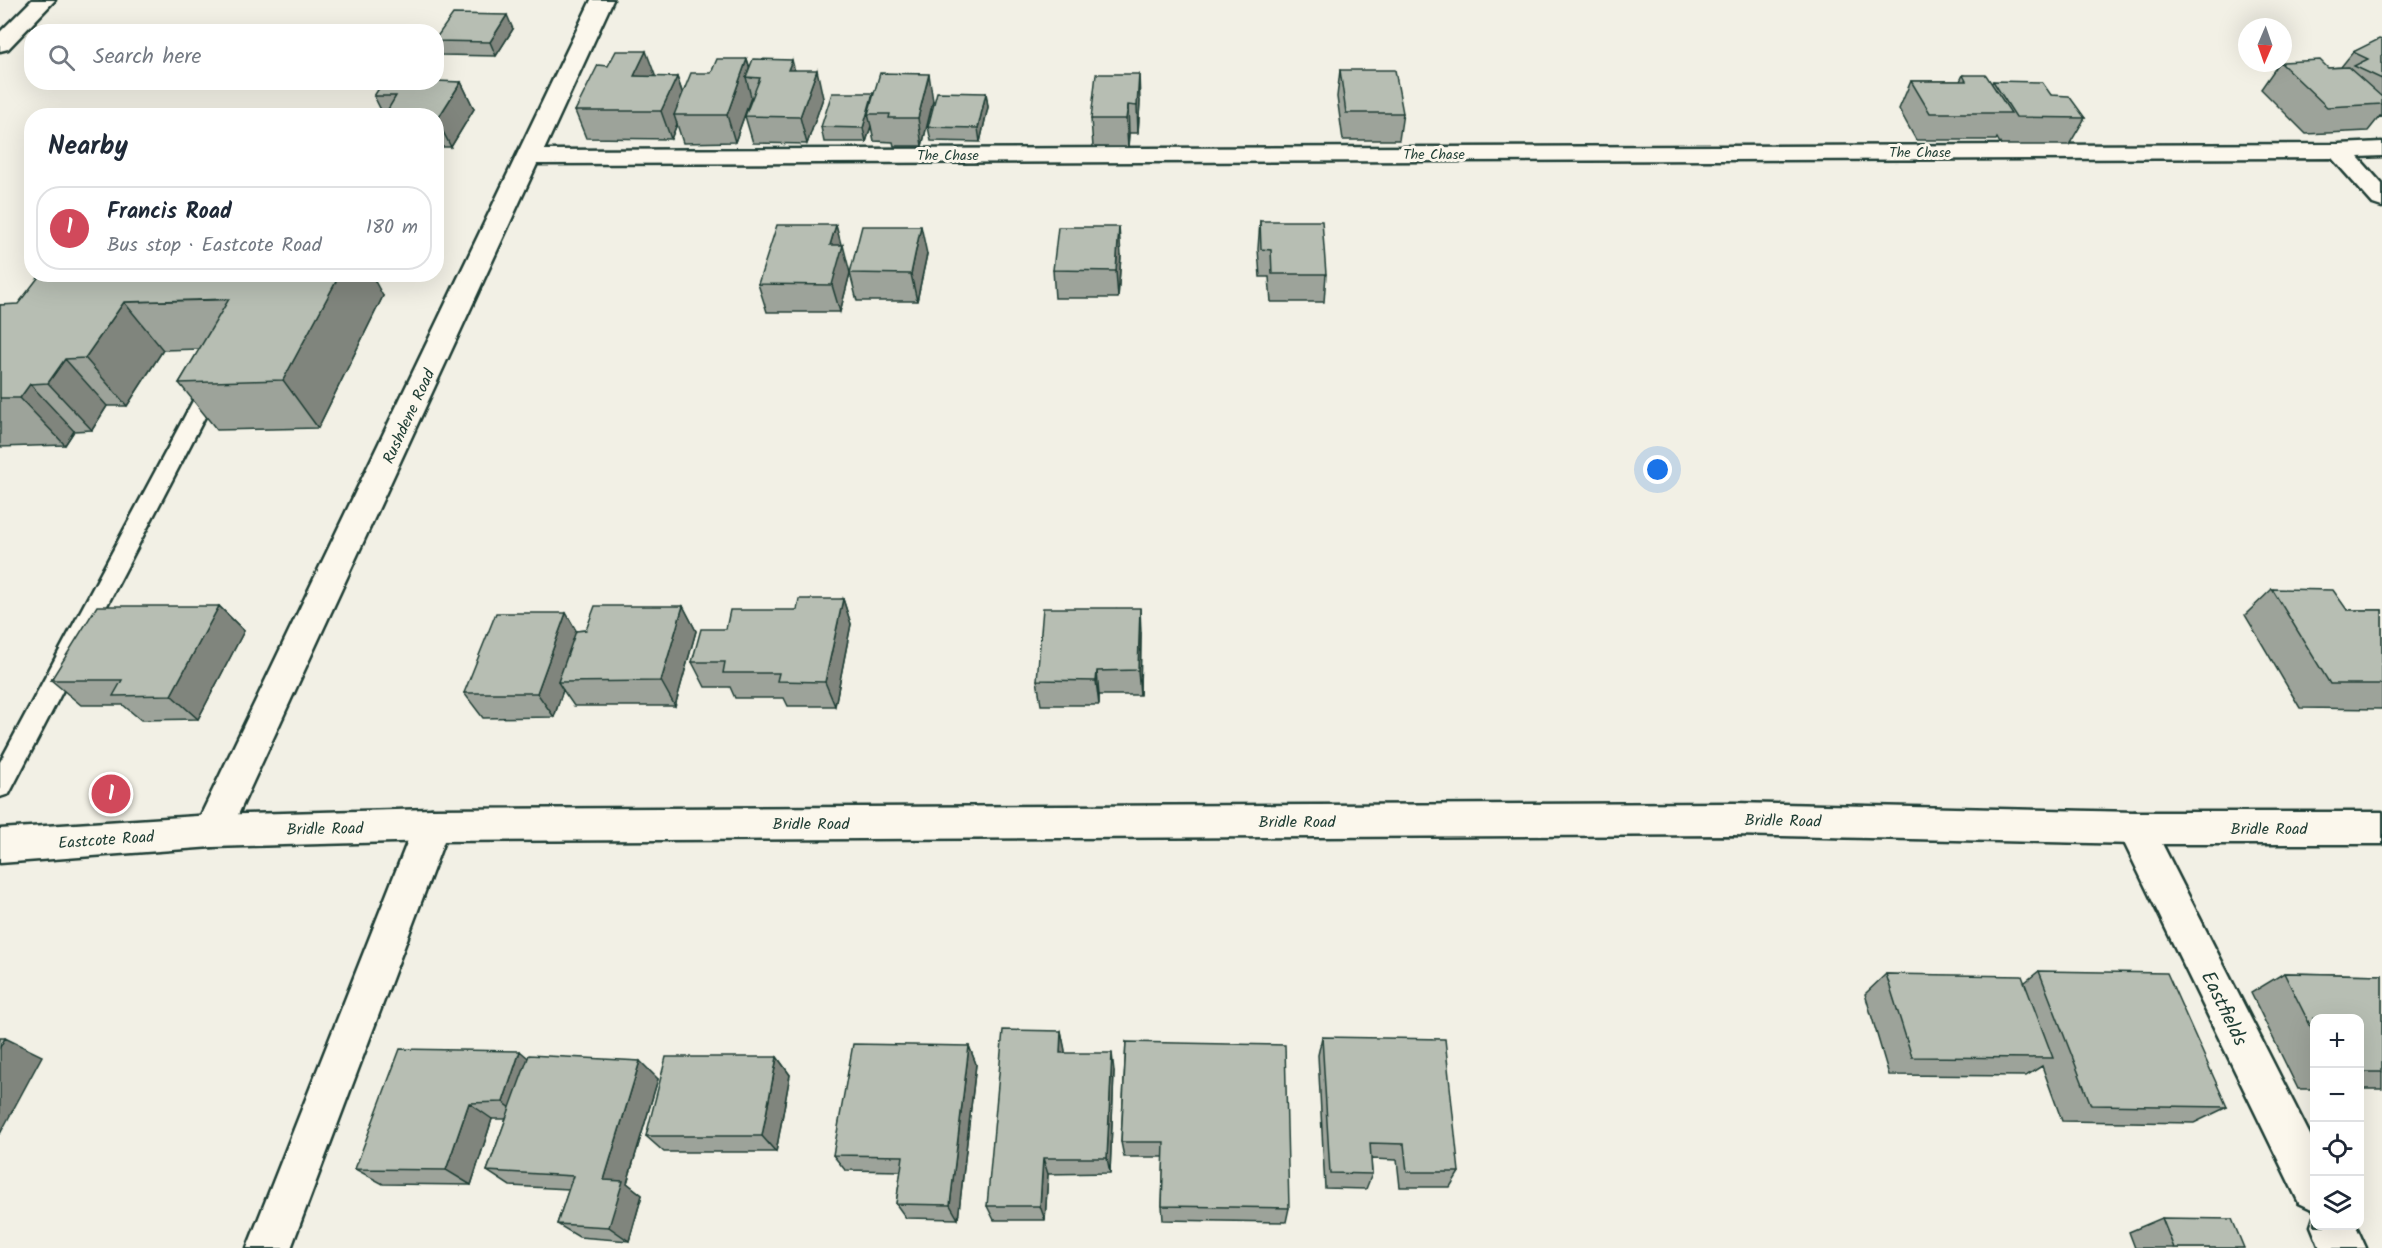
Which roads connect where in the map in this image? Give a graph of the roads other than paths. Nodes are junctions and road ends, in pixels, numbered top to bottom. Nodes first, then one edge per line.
1 (44, 0) edge
2 (602, 0) edge
3 (0, 44) edge
4 (2382, 149) edge
5 (2339, 151) junction
6 (530, 157) junction
7 (2382, 199) edge
8 (212, 384) edge
9 (0, 786) edge
10 (432, 825) junction
11 (2135, 828) junction
12 (2382, 828) edge
13 (212, 831) junction
14 (0, 846) edge
15 (2310, 1180) edge
16 (2335, 1230) edge
17 (269, 1248) edge
18 (2344, 1248) edge

1 - 3 street
2 - 6 street, Rushdene Road
4 - 5 street, The Chase
5 - 6 street, The Chase
5 - 7 street
6 - 13 street, Rushdene Road
8 - 9 lane
10 - 11 street, Bridle Road
10 - 13 street, Bridle Road
10 - 17 street
11 - 12 street, Bridle Road
11 - 15 street, Eastfields
13 - 14 street, Eastcote Road
16 - 18 street

